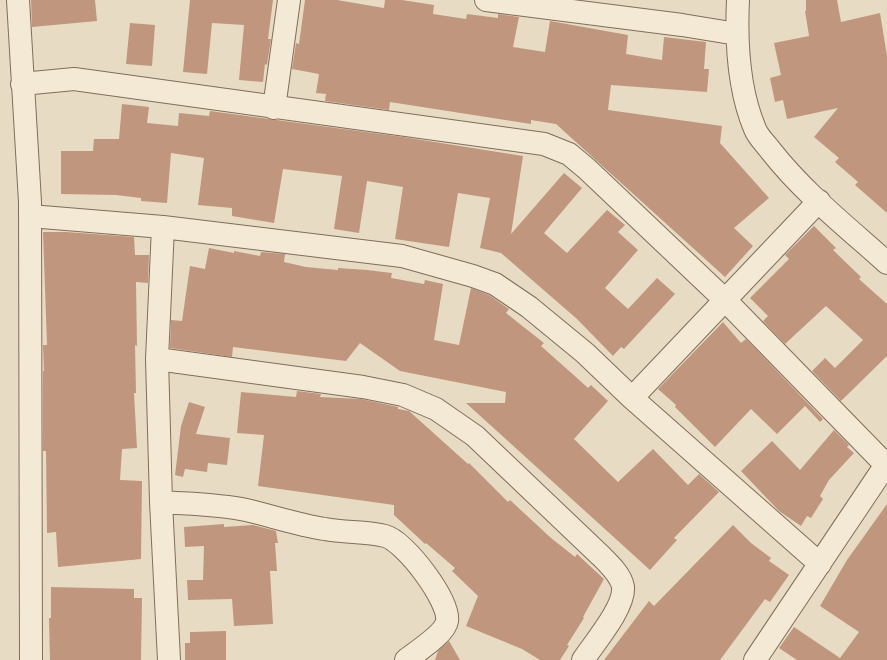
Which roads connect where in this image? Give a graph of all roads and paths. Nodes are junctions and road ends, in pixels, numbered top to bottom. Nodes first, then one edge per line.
1 (18, 0) edge
2 (289, 0) edge
3 (486, 0) edge
4 (738, 0) edge
5 (536, 3) edge
6 (737, 34) junction
7 (22, 84) junction
8 (274, 108) junction
9 (819, 202) junction
10 (30, 216) junction
11 (163, 227) junction
12 (887, 263) edge
13 (725, 300) junction
14 (157, 359) junction
15 (632, 398) junction
16 (886, 464) edge
17 (161, 502) junction
18 (820, 564) junction
19 (31, 660) edge
20 (169, 660) edge
21 (406, 660) edge
22 (583, 660) edge
23 (755, 660) edge

1 - 7 street
2 - 8 street
3 - 5 street
4 - 6 street
5 - 6 street
6 - 9 street
7 - 8 street
7 - 10 street
8 - 13 street
9 - 12 street
9 - 13 street
10 - 11 street
10 - 19 street
11 - 14 street
11 - 15 street
13 - 15 street
13 - 16 street
14 - 17 street
14 - 22 street
15 - 18 street
16 - 18 street
17 - 20 street
17 - 21 street
18 - 23 street

